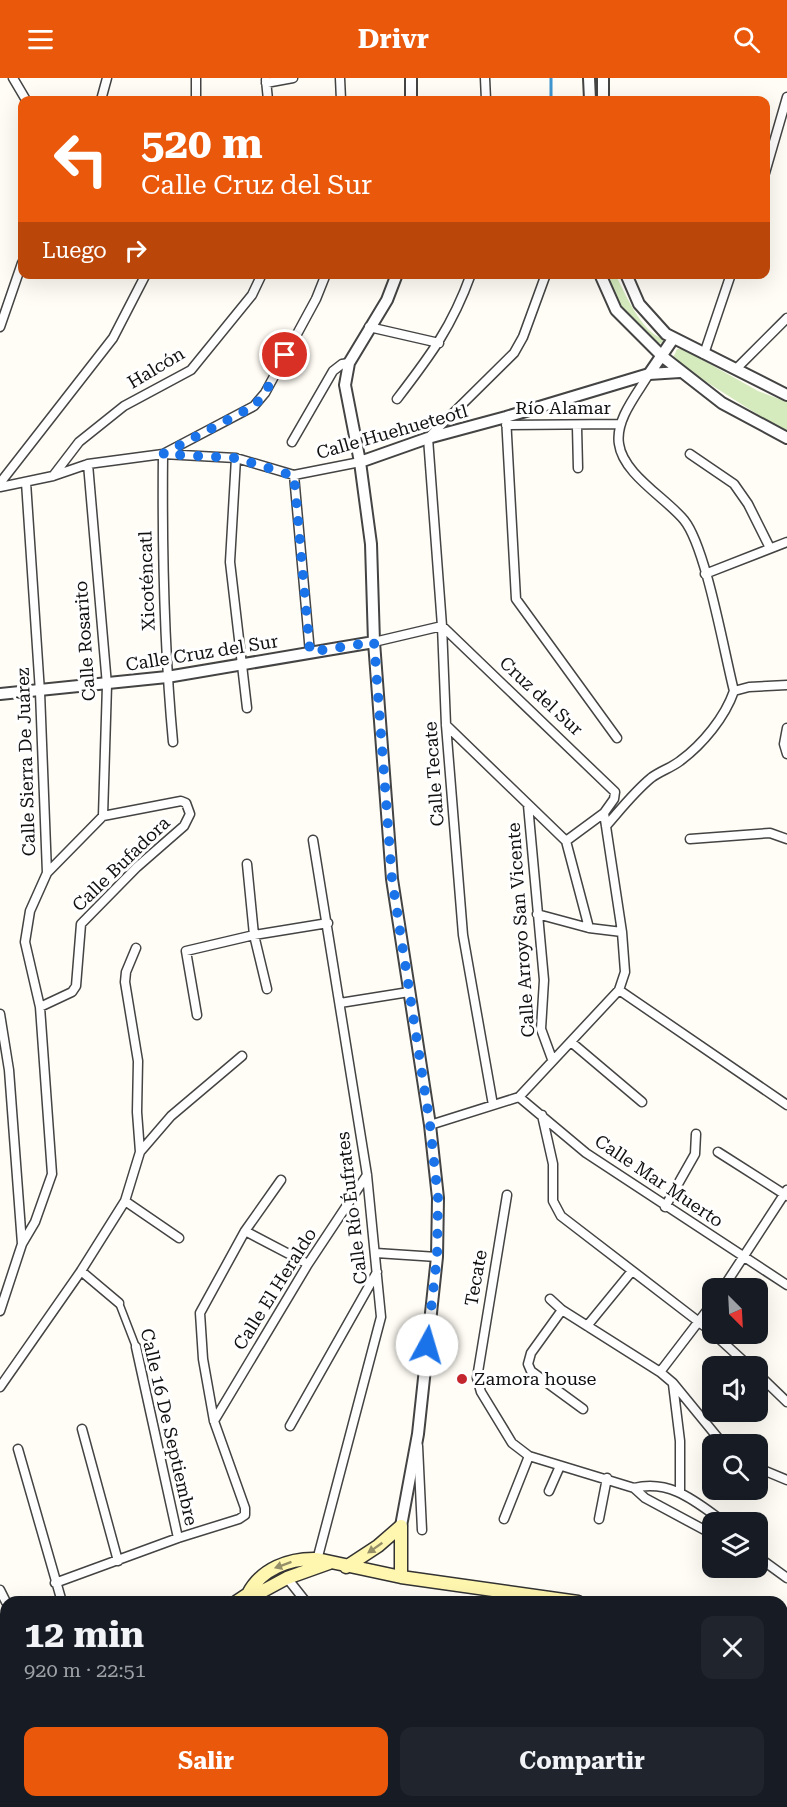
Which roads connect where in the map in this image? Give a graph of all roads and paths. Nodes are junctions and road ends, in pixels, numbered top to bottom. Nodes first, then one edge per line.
1 (13, 78) edge
2 (107, 78) edge
3 (196, 78) edge
4 (293, 78) edge
5 (340, 78) edge
6 (411, 78) edge
7 (484, 78) edge
8 (589, 78) edge
9 (603, 78) edge
10 (266, 81) edge
11 (24, 96) edge
12 (102, 96) edge
13 (196, 96) edge
14 (268, 96) edge
15 (341, 96) edge
16 (411, 96) edge
17 (486, 96) edge
18 (590, 96) edge
19 (603, 96) edge
20 (787, 97) edge
21 (770, 156) edge
22 (18, 275) edge
23 (143, 279) edge
24 (260, 279) edge
25 (323, 279) edge
26 (395, 279) edge
27 (469, 279) edge
28 (544, 279) edge
29 (602, 279) edge
30 (628, 279) edge
31 (729, 279) edge
32 (787, 318) edge
33 (0, 327) edge
34 (369, 327) junction
35 (674, 339) junction
36 (439, 343) junction
37 (704, 354) junction
38 (663, 357) junction
39 (349, 363) junction
40 (735, 369) junction
41 (680, 372) junction
42 (649, 374) junction
43 (787, 395) edge
44 (397, 399) dead end
45 (506, 421) junction
46 (620, 424) junction
47 (578, 427) junction
48 (428, 438) junction
49 (787, 438) edge
50 (292, 442) dead end
51 (163, 454) junction
52 (690, 454) dead end
53 (236, 458) junction
54 (360, 462) junction
55 (88, 464) junction
56 (578, 468) dead end
57 (52, 476) junction
58 (294, 476) junction
59 (26, 482) junction
60 (0, 485) edge
61 (787, 542) edge
62 (770, 548) junction
63 (705, 574) junction
64 (442, 626) junction
65 (374, 642) junction
66 (310, 652) junction
67 (241, 663) junction
68 (167, 677) junction
69 (787, 685) edge
70 (107, 686) junction
71 (734, 691) junction
72 (40, 692) junction
73 (0, 694) edge
74 (247, 708) dead end
75 (446, 724) junction
76 (787, 728) edge
77 (617, 738) dead end
78 (173, 742) dead end
79 (787, 754) edge
80 (528, 806) junction
81 (604, 813) junction
82 (104, 816) junction
83 (606, 826) junction
84 (690, 838) dead end
85 (787, 839) edge
86 (314, 840) dead end
87 (566, 841) junction
88 (247, 864) dead end
89 (47, 873) junction
90 (537, 914) junction
91 (328, 923) junction
92 (589, 928) junction
93 (622, 932) junction
94 (254, 936) junction
95 (136, 948) dead end
96 (267, 989) dead end
97 (619, 990) junction
98 (409, 992) junction
99 (340, 1003) junction
100 (40, 1007) junction
101 (0, 1014) edge
102 (196, 1015) dead end
103 (571, 1042) junction
104 (242, 1056) dead end
105 (552, 1059) junction
106 (519, 1097) junction
107 (642, 1102) dead end
108 (787, 1105) edge
109 (494, 1106) junction
110 (542, 1115) junction
111 (430, 1125) junction
112 (696, 1134) dead end
113 (140, 1152) junction
114 (718, 1152) dead end
115 (367, 1175) junction
116 (281, 1180) dead end
117 (786, 1193) edge
118 (507, 1196) dead end
119 (125, 1201) junction
120 (665, 1207) junction
121 (245, 1231) junction
122 (179, 1238) dead end
123 (22, 1244) junction
124 (376, 1252) junction
125 (437, 1257) junction
126 (744, 1257) junction
127 (308, 1264) junction
128 (81, 1271) junction
129 (632, 1271) junction
130 (377, 1272) junction
131 (12, 1278) junction
132 (730, 1278) edge
133 (0, 1279) edge
134 (787, 1285) edge
135 (550, 1299) dead end
136 (119, 1303) joint
137 (562, 1310) junction
138 (0, 1311) edge
139 (701, 1321) joint
140 (587, 1326) junction
141 (725, 1344) edge
142 (136, 1347) joint
143 (738, 1356) edge
144 (660, 1372) junction
145 (673, 1383) junction
146 (768, 1384) edge
147 (0, 1387) edge
148 (787, 1402) edge
149 (583, 1409) dead end
150 (214, 1421) junction
151 (290, 1426) dead end
152 (82, 1429) dead end
153 (418, 1434) junction
154 (715, 1434) edge
155 (18, 1449) dead end
156 (530, 1456) junction
157 (560, 1466) junction
158 (768, 1472) edge
159 (607, 1478) junction
160 (787, 1480) edge
161 (634, 1488) junction
162 (549, 1491) dead end
163 (680, 1491) junction
164 (710, 1512) edge
165 (504, 1519) dead end
166 (599, 1520) dead end
167 (401, 1526) junction
168 (702, 1529) edge
169 (422, 1530) dead end
170 (178, 1538) junction
171 (118, 1561) junction
172 (321, 1563) junction
173 (768, 1564) edge
174 (346, 1566) junction
175 (401, 1577) junction
176 (287, 1578) junction
177 (787, 1578) edge
178 (55, 1582) junction
179 (248, 1594) junction
180 (60, 1596) edge
181 (245, 1596) edge
182 (301, 1596) edge
183 (497, 1596) edge

1 - 11 street
2 - 12 street
3 - 13 street
4 - 10 street
5 - 15 street
6 - 16 street
7 - 17 street
8 - 18 street
9 - 19 street
10 - 14 street
20 - 21 street
22 - 33 street
23 - 60 street
24 - 57 street, Halcón
25 - 51 street
26 - 34 street
27 - 36 street
28 - 48 street
29 - 38 street
30 - 35 street
31 - 37 street
32 - 40 street
34 - 36 street
34 - 39 street
35 - 37 street
35 - 38 street
36 - 44 street
37 - 40 street
38 - 41 street
38 - 42 street
39 - 50 street
39 - 54 street
40 - 43 street
41 - 42 street, Calle Huehueteotl
41 - 49 street
42 - 45 street, Calle Huehueteotl
42 - 46 street
45 - 47 street, Río Alamar
45 - 48 street, Calle Huehueteotl
45 - 77 street
46 - 47 street, Río Alamar
46 - 63 street
47 - 56 street
48 - 54 street, Calle Huehueteotl
48 - 64 street, Calle Tecate
51 - 53 street, Calle Huehueteotl
51 - 55 street, Calle Huehueteotl
51 - 68 street, Xicoténcatl
52 - 62 street
53 - 58 street, Calle Huehueteotl
53 - 67 street
54 - 58 street, Calle Huehueteotl
54 - 65 street
55 - 57 street, Calle Huehueteotl
55 - 70 street, Calle Rosarito
57 - 59 street, Calle Huehueteotl
58 - 66 street
59 - 60 street, Calle Huehueteotl
59 - 72 street, Calle Sierra De Juárez
61 - 62 street
62 - 63 street
63 - 71 street
64 - 65 street, Calle Cruz del Sur
64 - 75 street, Calle Tecate
64 - 81 street, Cruz del Sur
65 - 66 street, Calle Cruz del Sur
65 - 98 street
66 - 67 street, Calle Cruz del Sur
67 - 68 street, Calle Cruz del Sur
67 - 74 street
68 - 70 street, Calle Cruz del Sur
68 - 78 street, Xicoténcatl
69 - 71 street
70 - 72 street, Calle Cruz del Sur
70 - 82 street, Calle Rosarito
71 - 83 street
72 - 73 street, Calle Cruz del Sur
72 - 89 street, Calle Sierra De Juárez
75 - 80 street, Calle Arroyo San Vicente
75 - 109 street, Calle Tecate
76 - 79 street
80 - 87 street
80 - 90 street, Calle Arroyo San Vicente
81 - 83 street
81 - 87 street
82 - 89 street
82 - 100 street, Calle Bufadora
83 - 93 street
84 - 85 street
86 - 91 street, Calle Río Éufrates
87 - 92 street
88 - 94 street
89 - 100 street, Calle Sierra De Juárez
90 - 92 street
90 - 105 street, Calle Arroyo San Vicente
91 - 94 street
91 - 99 street, Calle Río Éufrates
92 - 93 street
93 - 97 street
94 - 96 street
94 - 102 street
95 - 113 street
97 - 103 street
97 - 108 street
98 - 99 street
98 - 111 street
99 - 115 street, Calle Río Éufrates
100 - 123 street, Calle Sierra De Juárez
101 - 123 street
103 - 105 street
103 - 107 street
104 - 113 street
105 - 106 street
106 - 109 street
106 - 110 street, Calle Mar Muerto
109 - 111 street
110 - 120 street, Calle Mar Muerto
110 - 129 street
111 - 125 street
112 - 120 street
113 - 119 street
114 - 117 street
115 - 124 street, Calle Río Éufrates
115 - 127 street, Calle El Heraldo
116 - 121 street
117 - 126 street
118 - 156 street, Tecate
119 - 122 street
119 - 128 street
120 - 126 street, Calle Mar Muerto
121 - 127 street
121 - 150 street
123 - 131 street
124 - 125 street
124 - 130 street, Calle Río Éufrates
125 - 153 street
126 - 132 street
126 - 134 street, Calle Mar Muerto
127 - 150 street, Calle El Heraldo
128 - 136 street, Calle 16 De Septiembre
128 - 147 street
129 - 139 street
129 - 140 street
130 - 151 street
130 - 172 street, Calle Río Éufrates
131 - 133 street
131 - 138 street
135 - 137 street
136 - 142 street, Calle 16 De Septiembre
137 - 140 street
137 - 149 street
139 - 144 street
140 - 144 street
141 - 143 street
142 - 170 street, Calle 16 De Septiembre
144 - 145 street
145 - 154 street
145 - 163 street
146 - 148 street
150 - 170 street
152 - 171 street
153 - 167 street
153 - 169 street
155 - 178 street
156 - 157 street
156 - 165 street
157 - 159 street
157 - 162 street
158 - 160 street
159 - 161 street
159 - 166 street
161 - 163 street
161 - 168 street
163 - 164 street
167 -> 174 main road
167 - 175 main road
170 - 171 street
171 - 178 street
172 - 174 main road
172 - 176 main road
172 -> 179 main road
173 - 177 street
174 - 175 main road
175 - 183 main road
176 - 179 main road
176 - 182 street
178 - 180 street
179 - 181 main road

